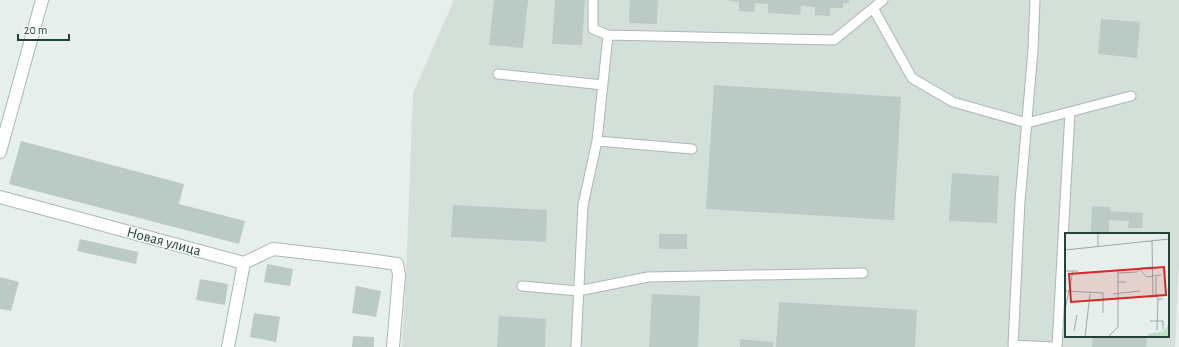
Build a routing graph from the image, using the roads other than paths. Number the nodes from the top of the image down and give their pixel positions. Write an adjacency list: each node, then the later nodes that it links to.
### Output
1 (42, 0): 14 (street)
2 (883, 0): 5 (lane)
3 (1035, 0): 11 (lane)
4 (593, 2): 6 (lane)
5 (873, 8): 6 (lane); 11 (lane)
6 (608, 35): 8 (lane)
7 (498, 74): 8 (lane)
8 (603, 85): 12 (lane)
9 (1131, 96): 10 (lane)
10 (1070, 112): 11 (lane); 24 (lane)
11 (1027, 123): 23 (lane)
12 (597, 141): 13 (lane); 19 (lane)
13 (692, 149)
14 (0, 152)
15 (0, 197): 16 (street, Новая улица)
16 (244, 263): 20 (street); 21 (street)
17 (863, 273): 19 (lane)
18 (522, 286): 19 (lane)
19 (578, 291): 22 (lane)
20 (228, 347)
21 (393, 347)
22 (576, 347)
23 (1054, 347)
24 (1057, 347)

